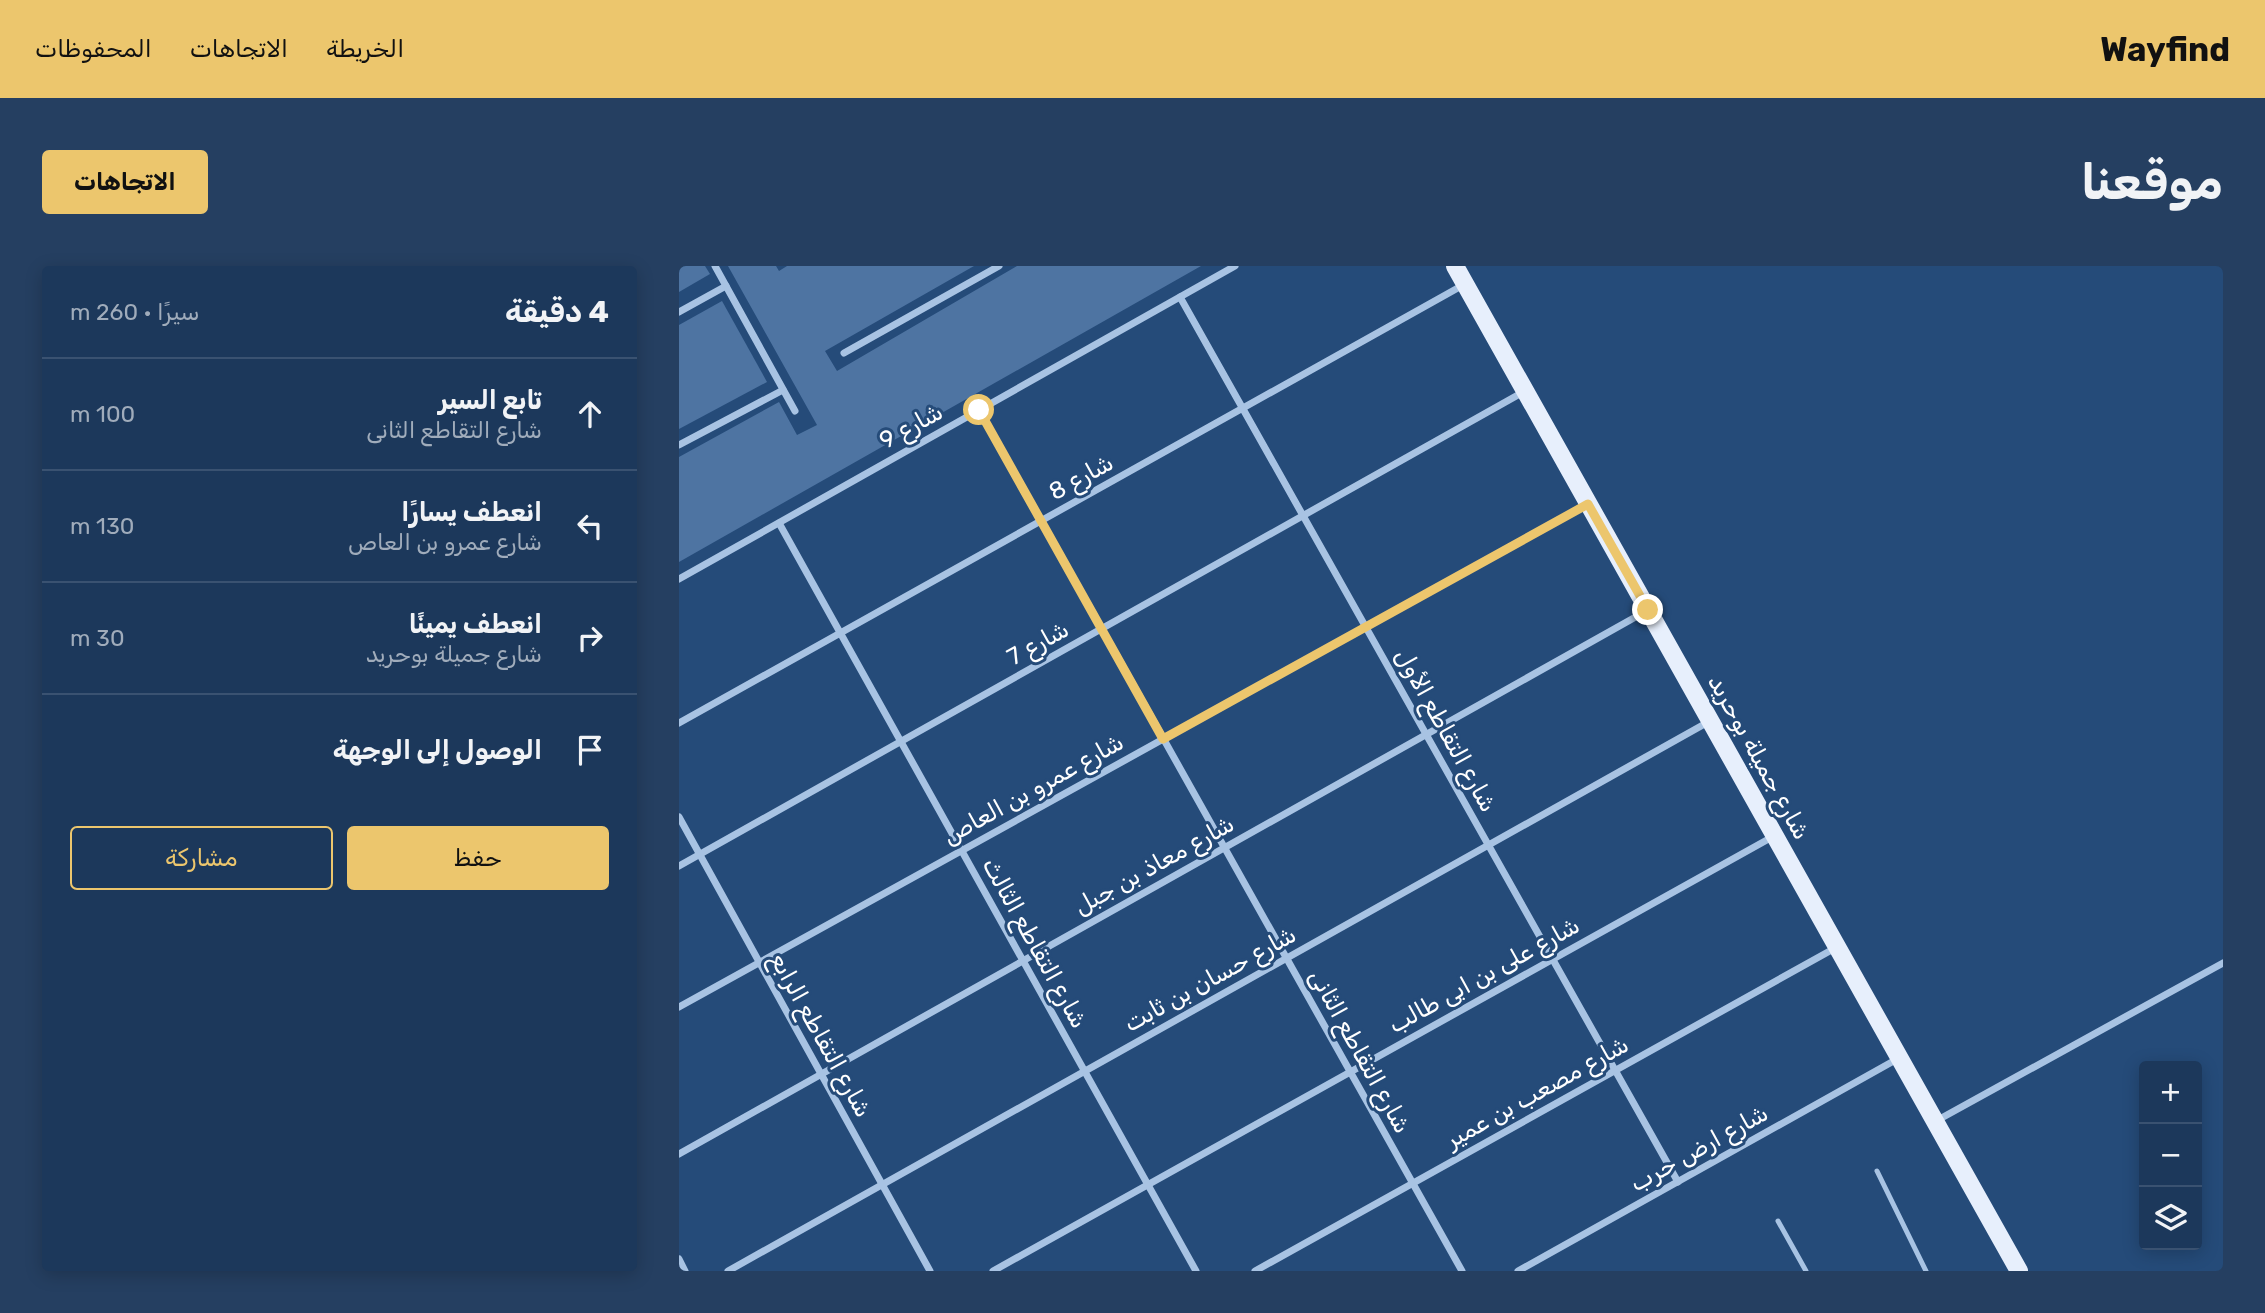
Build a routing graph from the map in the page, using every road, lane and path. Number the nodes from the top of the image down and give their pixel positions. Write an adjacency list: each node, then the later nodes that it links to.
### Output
1 (715, 266): 6 (street)
2 (999, 266): 9 (street)
3 (1235, 266): 7 (street, شارع 9)
4 (1455, 266): 5 (main road, شارع جميلة بوحريد)
5 (1465, 284): 11 (main road, شارع جميلة بوحريد); 12 (street, شارع 8)
6 (726, 286): 8 (street); 10 (street)
7 (1180, 297): 12 (street, شارع التقاطع الأول); 13 (street, شارع 9)
8 (679, 312)
9 (843, 353)
10 (783, 390): 14 (street); 15 (street)
11 (1526, 391): 16 (main road, شارع جميلة بوحريد); 17 (street, شارع 7)
12 (1243, 408): 17 (street, شارع التقاطع الأول); 18 (street, شارع 8)
13 (979, 410): 18 (street, شارع التقاطع الثانى); 19 (street, شارع 9)
14 (795, 411)
15 (679, 445)
16 (1588, 504): 21 (main road, شارع جميلة بوحريد); 22 (street, شارع عمرو بن العاص)
17 (1303, 516): 22 (street, شارع التقاطع الأول); 23 (street, شارع 7)
18 (1041, 521): 23 (street, شارع التقاطع الثانى); 24 (street, شارع 8)
19 (779, 523): 20 (street, شارع 9); 24 (street, شارع التقاطع الثالث)
20 (679, 579)
21 (1648, 610): 25 (main road, شارع جميلة بوحريد); 27 (street, شارع معاذ بن جبل)
22 (1366, 627): 27 (street, شارع التقاطع الأول); 28 (street, شارع عمرو بن العاص)
23 (1102, 629): 28 (street, شارع التقاطع الثانى); 29 (street, شارع 7)
24 (840, 633): 26 (street, شارع 8); 29 (street, شارع التقاطع الثالث)
25 (1710, 720): 31 (main road, شارع جميلة بوحريد); 32 (street, شارع حسان بن ثابت)
26 (679, 723)
27 (1426, 734): 32 (street, شارع التقاطع الأول); 33 (street, شارع معاذ بن جبل)
28 (1163, 739): 33 (street, شارع التقاطع الثانى); 34 (street, شارع عمرو بن العاص)
29 (900, 742): 34 (street, شارع التقاطع الثالث); 35 (street, شارع 7)
30 (679, 817): 35 (street, شارع التقاطع الرابع)
31 (1775, 835): 37 (main road, شارع جميلة بوحريد); 39 (street, شارع على بن ابى طالب)
32 (1488, 845): 38 (street, شارع حسان بن ثابت); 39 (street, شارع التقاطع الأول)
33 (1224, 848): 38 (street, شارع التقاطع الثانى); 40 (street, شارع معاذ بن جبل)
34 (961, 851): 40 (street, شارع التقاطع الثالث); 41 (street, شارع عمرو بن العاص)
35 (700, 855): 36 (street, شارع 7); 41 (street, شارع التقاطع الرابع)
36 (679, 866)
37 (1837, 947): 44 (main road, شارع جميلة بوحريد); 45 (street, شارع مصعب بن عمير)
38 (1286, 958): 46 (street, شارع حسان بن ثابت); 47 (street, شارع التقاطع الثانى)
39 (1553, 959): 45 (street, شارع التقاطع الأول); 47 (street, شارع على بن ابى طالب)
40 (1023, 961): 46 (street, شارع التقاطع الثالث); 48 (street, شارع معاذ بن جبل)
41 (759, 962): 43 (street, شارع عمرو بن العاص); 48 (street, شارع التقاطع الرابع)
42 (2223, 963): 49 (street)
43 (679, 1007)
44 (1899, 1058): 49 (main road, شارع جميلة بوحريد); 52 (street, شارع ارض حرب)
45 (1615, 1070): 52 (street, شارع التقاطع الأول); 53 (street, شارع مصعب بن عمير)
46 (1084, 1071): 54 (street, شارع حسان بن ثابت); 55 (street, شارع التقاطع الثالث)
47 (1350, 1072): 53 (street, شارع التقاطع الثانى); 55 (street, شارع على بن ابى طالب)
48 (821, 1074): 50 (street, شارع معاذ بن جبل); 54 (street, شارع التقاطع الرابع)
49 (1935, 1122): 68 (main road, شارع جميلة بوحريد)
50 (679, 1154)
51 (1877, 1171): 67 (lane)
52 (1678, 1182): 65 (street, شارع ارض حرب)
53 (1412, 1183): 63 (street, شارع مصعب بن عمير); 64 (street, شارع التقاطع الثانى)
54 (882, 1185): 59 (street, شارع حسان بن ثابت); 60 (street, شارع التقاطع الرابع)
55 (1148, 1185): 61 (street, شارع على بن ابى طالب); 62 (street, شارع التقاطع الثالث)
56 (1778, 1221): 66 (lane)
57 (679, 1259): 58 (street)
58 (685, 1271)
59 (728, 1271)
60 (930, 1271)
61 (993, 1271)
62 (1196, 1271)
63 (1255, 1271)
64 (1462, 1271)
65 (1518, 1271)
66 (1806, 1271)
67 (1926, 1271)
68 (2019, 1271)

